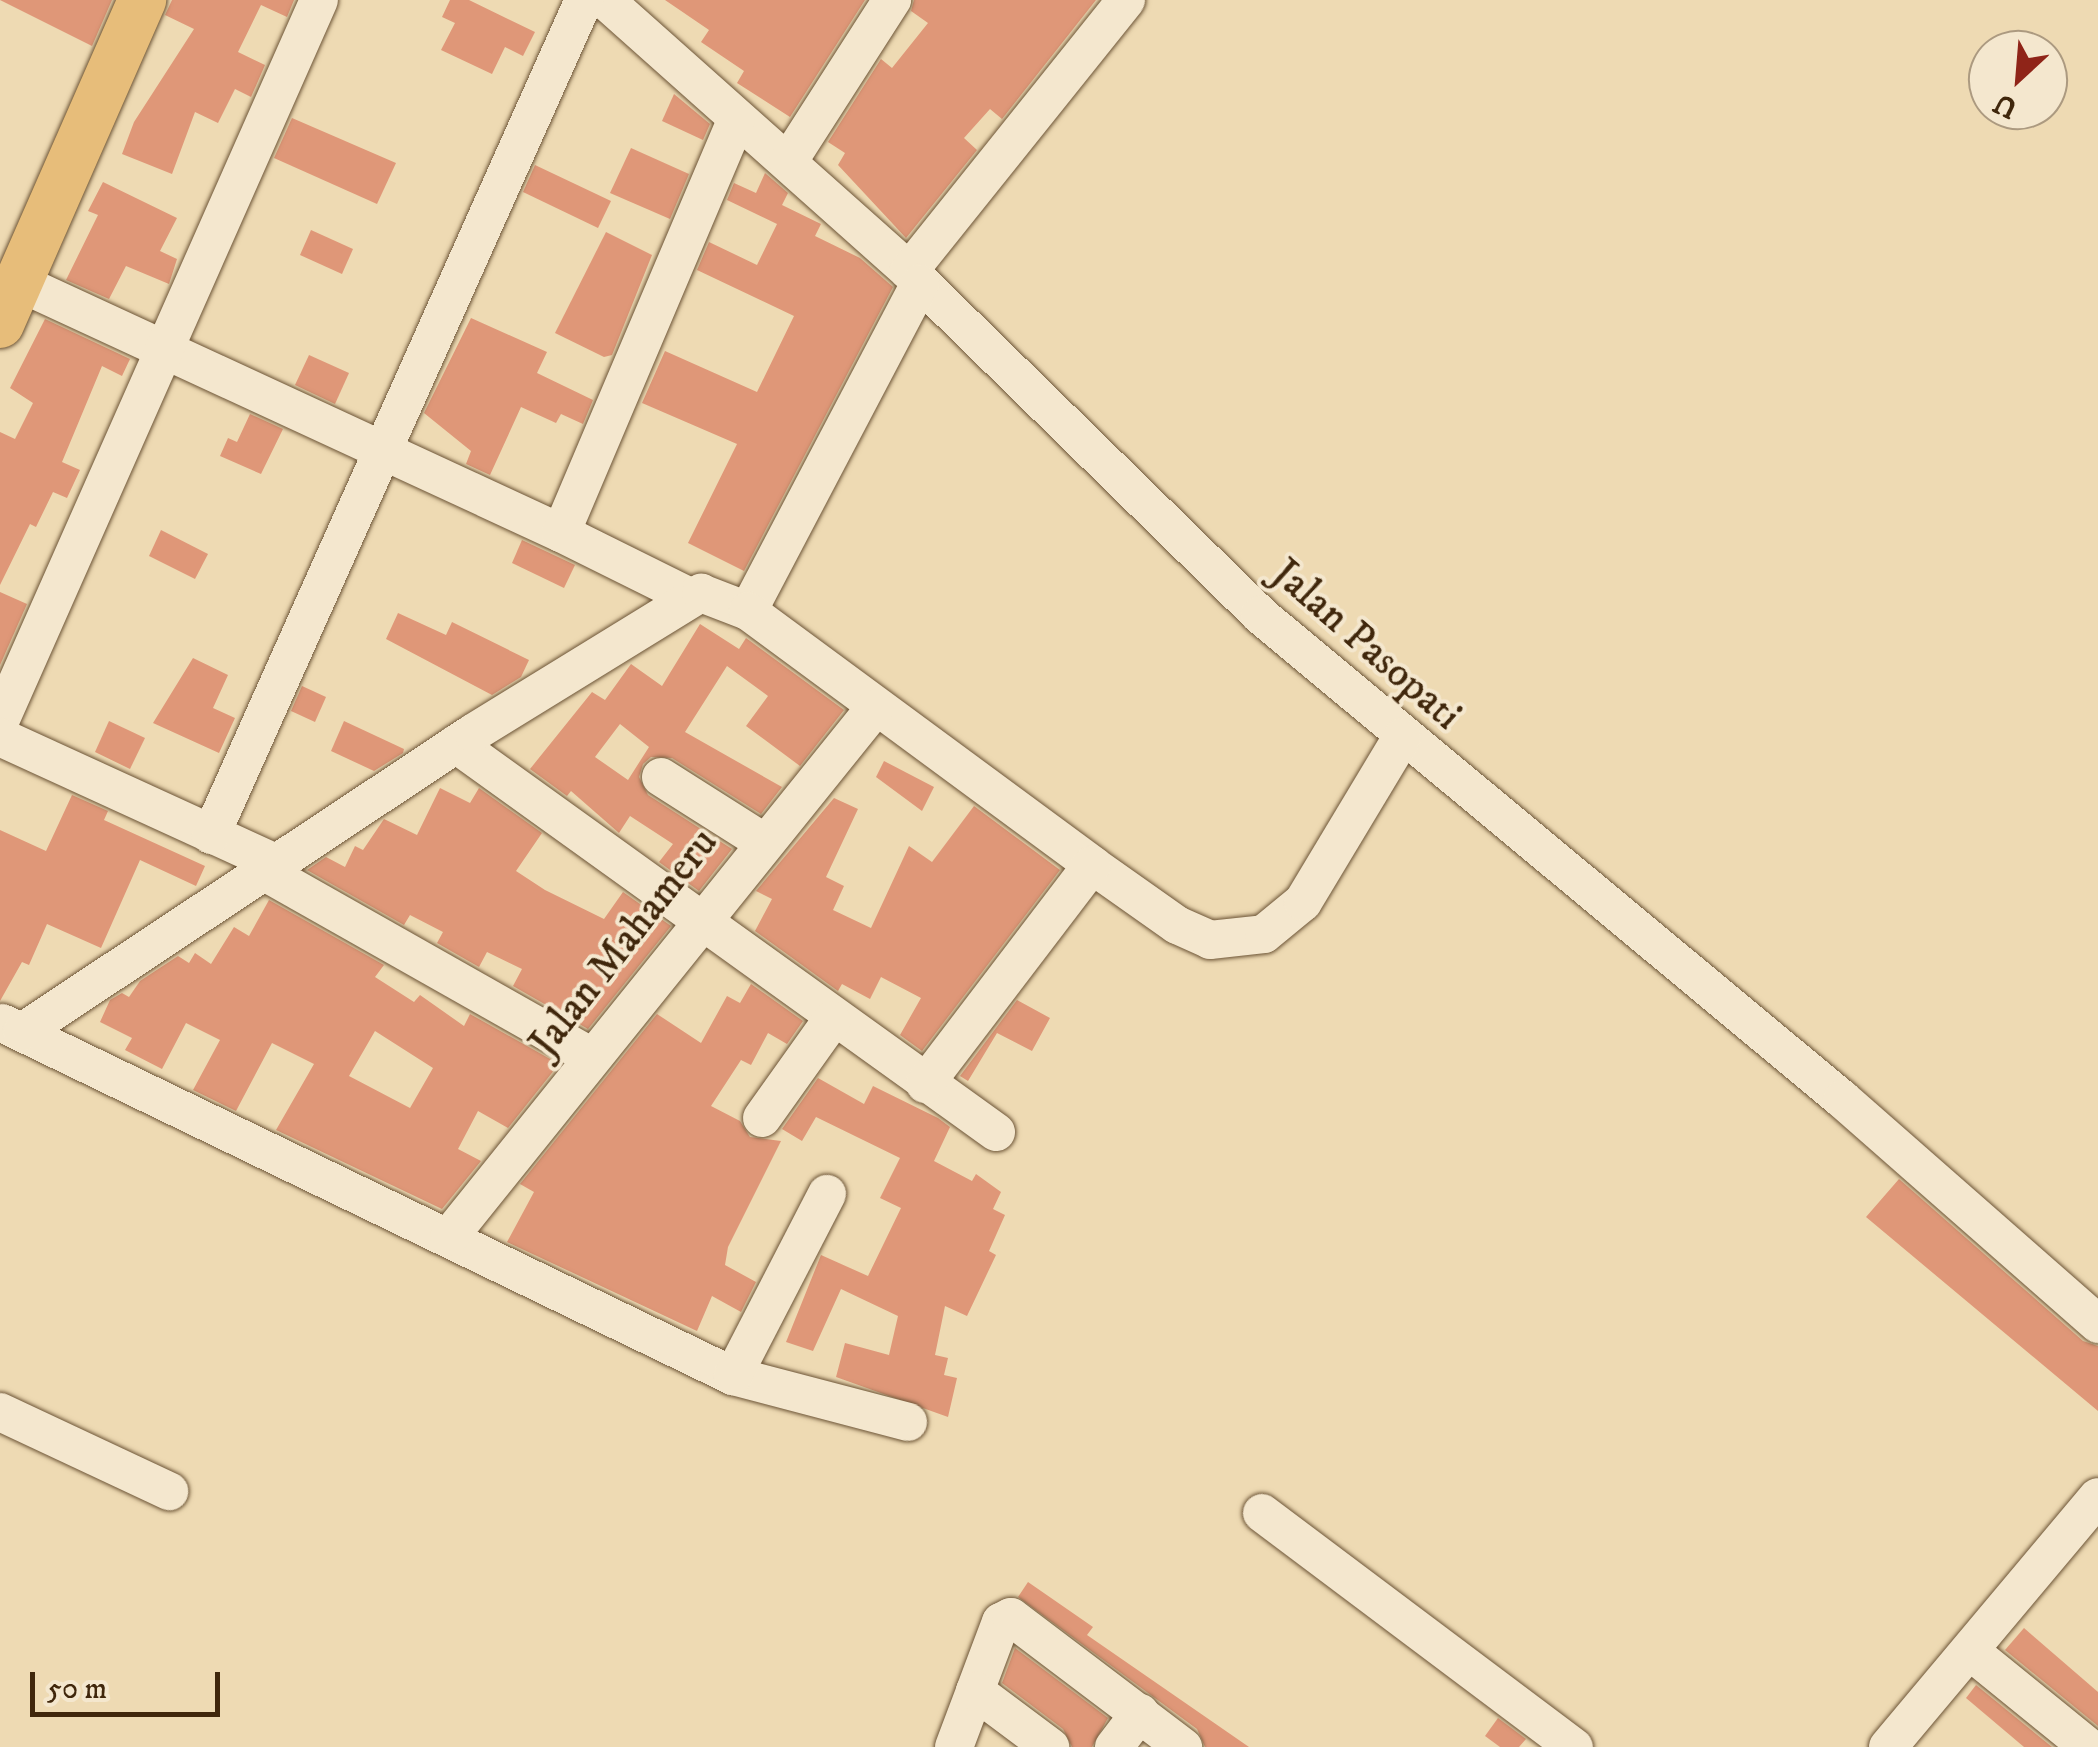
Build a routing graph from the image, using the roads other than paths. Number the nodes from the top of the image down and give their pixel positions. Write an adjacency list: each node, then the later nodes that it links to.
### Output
1 (142, 0): 10 (main road)
2 (319, 0): 11 (street)
3 (584, 0): 12 (street)
4 (605, 0): 7 (street, Jalan Pasopati)
5 (892, 0): 8 (street)
6 (1126, 0): 9 (street)
7 (736, 122): 8 (street, Jalan Pasopati); 13 (street)
8 (788, 162): 9 (street, Jalan Pasopati)
9 (914, 277): 15 (street); 19 (street, Jalan Pasopati)
10 (9, 303): 11 (street)
11 (166, 354): 12 (street); 17 (street)
12 (384, 447): 13 (street); 22 (street)
13 (562, 534): 14 (street)
14 (690, 598): 15 (street); 20 (street)
15 (748, 611): 16 (street)
16 (874, 709): 23 (street, Jalan Mahameru); 24 (street)
17 (0, 721)
18 (0, 738): 22 (street)
19 (1402, 738): 24 (street); 35 (street, Jalan Pasopati)
20 (456, 744): 25 (street); 26 (street)
21 (660, 777): 23 (street)
22 (211, 835): 25 (street)
23 (762, 841): 26 (street, Jalan Mahameru)
24 (1092, 865): 30 (street)
25 (271, 868): 28 (street); 29 (street)
26 (697, 922): 27 (street); 29 (street, Jalan Mahameru)
27 (832, 1020): 30 (street); 31 (street)
28 (11, 1027): 34 (street)
29 (592, 1057): 34 (street, Jalan Mahameru)
30 (925, 1084): 32 (street)
31 (762, 1118)
32 (996, 1132)
33 (828, 1194): 36 (street)
34 (449, 1236): 36 (street)
35 (2098, 1324)
36 (732, 1376): 38 (street)
37 (0, 1412): 39 (street)
38 (908, 1422)
39 (169, 1491)
40 (2096, 1505): 42 (street)
41 (1262, 1513): 49 (street)
42 (1970, 1651): 50 (street); 51 (street)
43 (975, 1691): 44 (street); 45 (street); 46 (street)
44 (1140, 1714): 47 (street); 48 (street)
45 (954, 1747)
46 (1050, 1747)
47 (1114, 1747)
48 (1183, 1747)
49 (1574, 1747)
50 (1888, 1747)
51 (2088, 1747)

